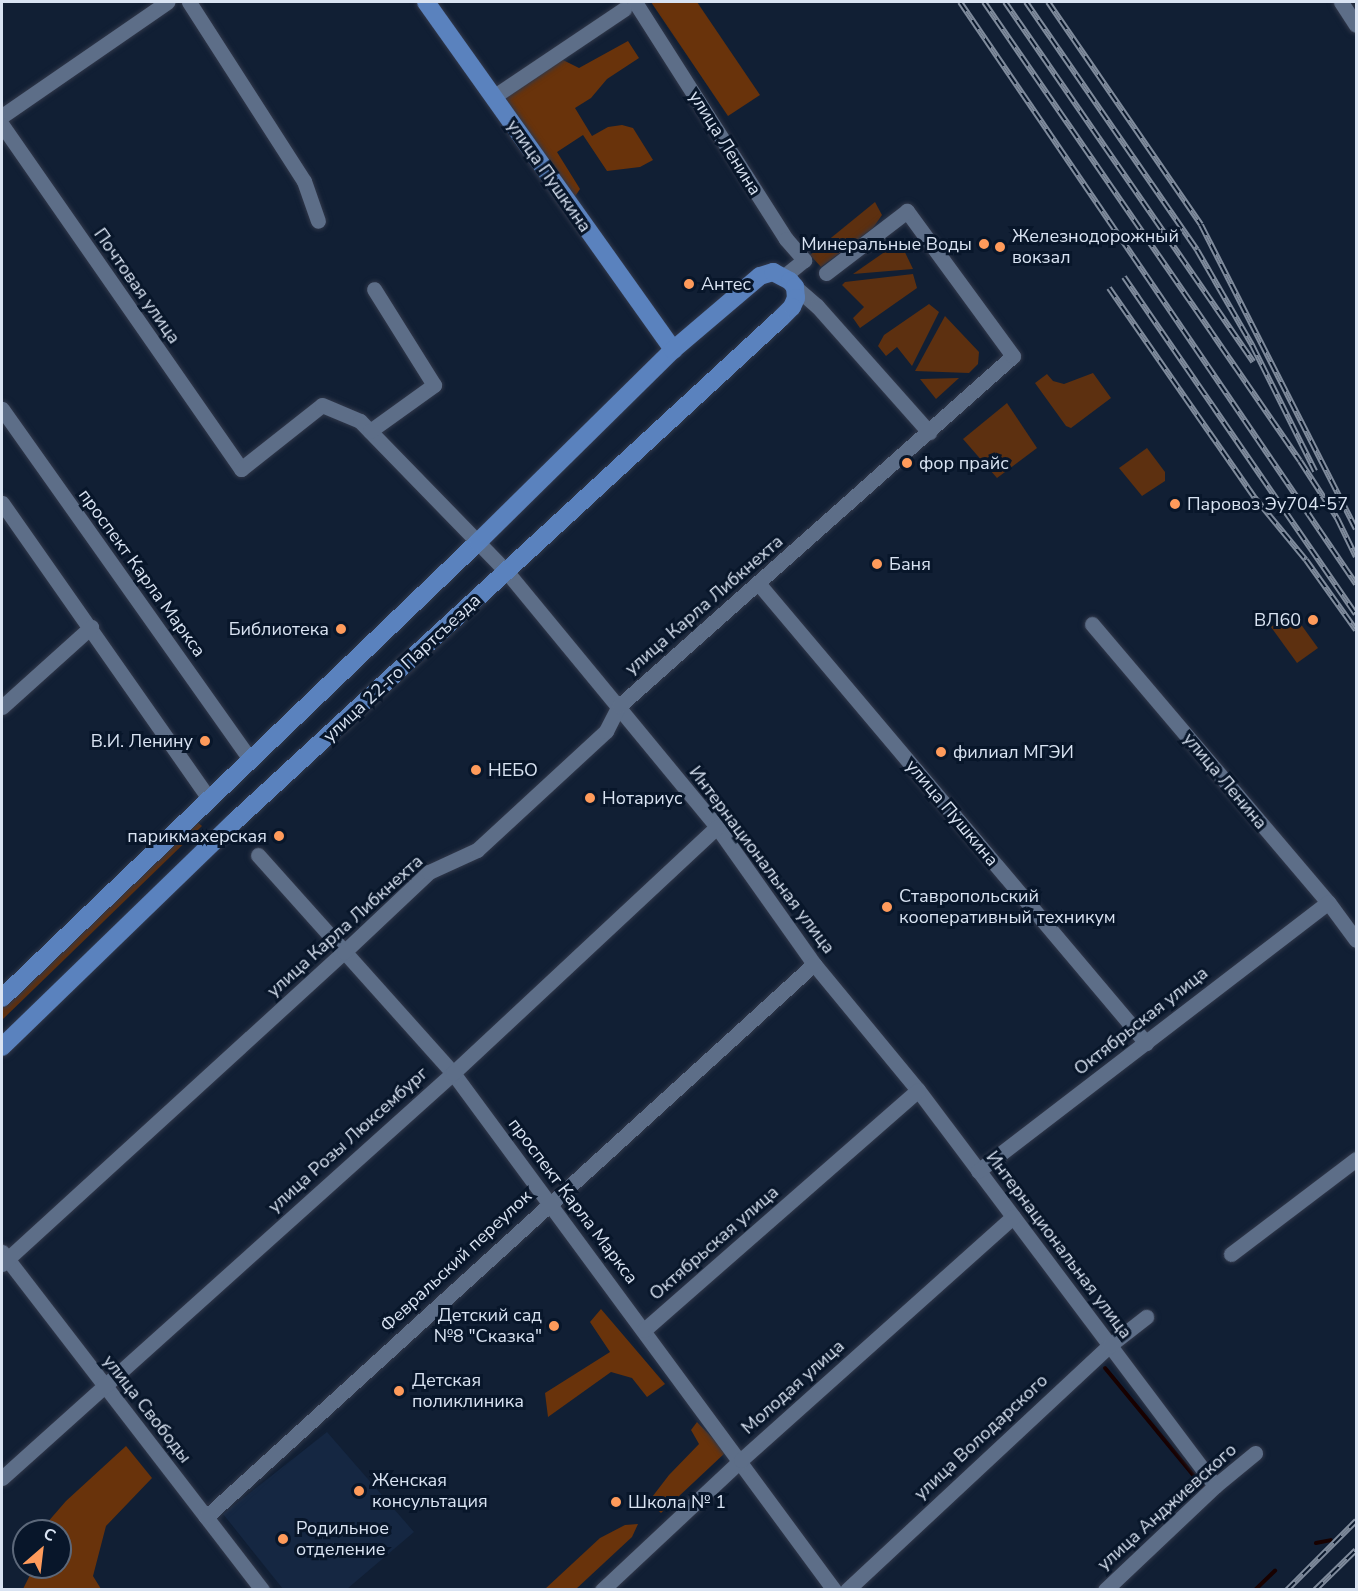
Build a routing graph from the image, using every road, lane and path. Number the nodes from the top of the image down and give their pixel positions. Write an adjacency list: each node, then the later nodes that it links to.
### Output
1 (167, 2): 8 (street)
2 (189, 2): 10 (street)
3 (426, 2): 7 (main road, улица Пушкина)
4 (1341, 2): 6 (street)
5 (629, 5): 7 (street); 12 (street, улица Ленина)
6 (1356, 25)
7 (493, 97): 14 (main road, улица Пушкина)
8 (2, 116)
9 (2, 125): 18 (street, Почтовая улица)
10 (318, 221)
11 (826, 273): 17 (street, улица Карла Либкнехта)
12 (789, 282): 14 (main road, улица 22-го Партсъезда); 17 (street); 21 (main road, улица 22-го Партсъезда)
13 (374, 289): 16 (street)
14 (673, 350): 20 (main road, улица 22-го Партсъезда)
15 (2, 409): 27 (street, проспект Карла Маркса)
16 (370, 431): 18 (street, Интернациональная улица); 20 (street, Интернациональная улица)
17 (928, 432): 22 (street, улица Карла Либкнехта)
18 (241, 469)
19 (2, 503): 24 (street)
20 (478, 542): 21 (street, Интернациональная улица); 27 (main road, улица 22-го Партсъезда)
21 (507, 572): 25 (street, Интернациональная улица); 37 (main road, улица 22-го Партсъезда)
22 (758, 583): 25 (street, улица Карла Либкнехта); 36 (street, улица Пушкина)
23 (1092, 624): 31 (street, улица Ленина)
24 (91, 627): 26 (street); 28 (street)
25 (619, 706): 29 (street, Интернациональная улица); 33 (street, улица Карла Либкнехта)
26 (2, 707)
27 (250, 759): 28 (main road, улица 22-го Партсъезда)
28 (209, 799): 35 (main road, улица 22-го Партсъезда)
29 (717, 827): 34 (street, Интернациональная улица); 38 (street, улица Розы Люксембург)
30 (258, 855): 33 (street, проспект Карла Маркса)
31 (1328, 902): 32 (street, улица Ленина); 36 (street, Октябрьская улица)
32 (1356, 940)
33 (344, 952): 38 (street, проспект Карла Маркса); 45 (street, улица Карла Либкнехта)
34 (814, 963): 39 (street, Интернациональная улица); 42 (street, Февральский переулок)
35 (2, 998)
36 (1146, 1043): 41 (street, Октябрьская улица)
37 (2, 1047)
38 (453, 1073): 42 (street, проспект Карла Маркса); 49 (street, улица Розы Люксембург)
39 (918, 1090): 41 (street, Интернациональная улица); 47 (street, Октябрьская улица)
40 (1356, 1159): 44 (street)
41 (978, 1171): 43 (street, Интернациональная улица)
42 (549, 1202): 47 (street, проспект Карла Маркса); 54 (street, Февральский переулок)
43 (1013, 1217): 48 (street, Интернациональная улица); 51 (street, Молодая улица)
44 (1231, 1254)
45 (3, 1258): 49 (street, улица Свободы)
46 (1146, 1317): 48 (street, улица Володарского)
47 (644, 1330): 51 (street, проспект Карла Маркса)
48 (1110, 1345): 53 (street, Интернациональная улица); 58 (street, улица Володарского)
49 (103, 1384): 52 (street, улица Розы Люксембург); 54 (street, улица Свободы)
50 (1255, 1453): 53 (street, улица Анджиевского)
51 (741, 1460): 56 (street, Молодая улица); 57 (street, проспект Карла Маркса)
52 (2, 1478)
53 (1215, 1486): 59 (street, улица Анджиевского)
54 (206, 1517): 55 (street, улица Свободы)
55 (262, 1590)
56 (602, 1590)
57 (834, 1590)
58 (847, 1590)
59 (1105, 1590)

